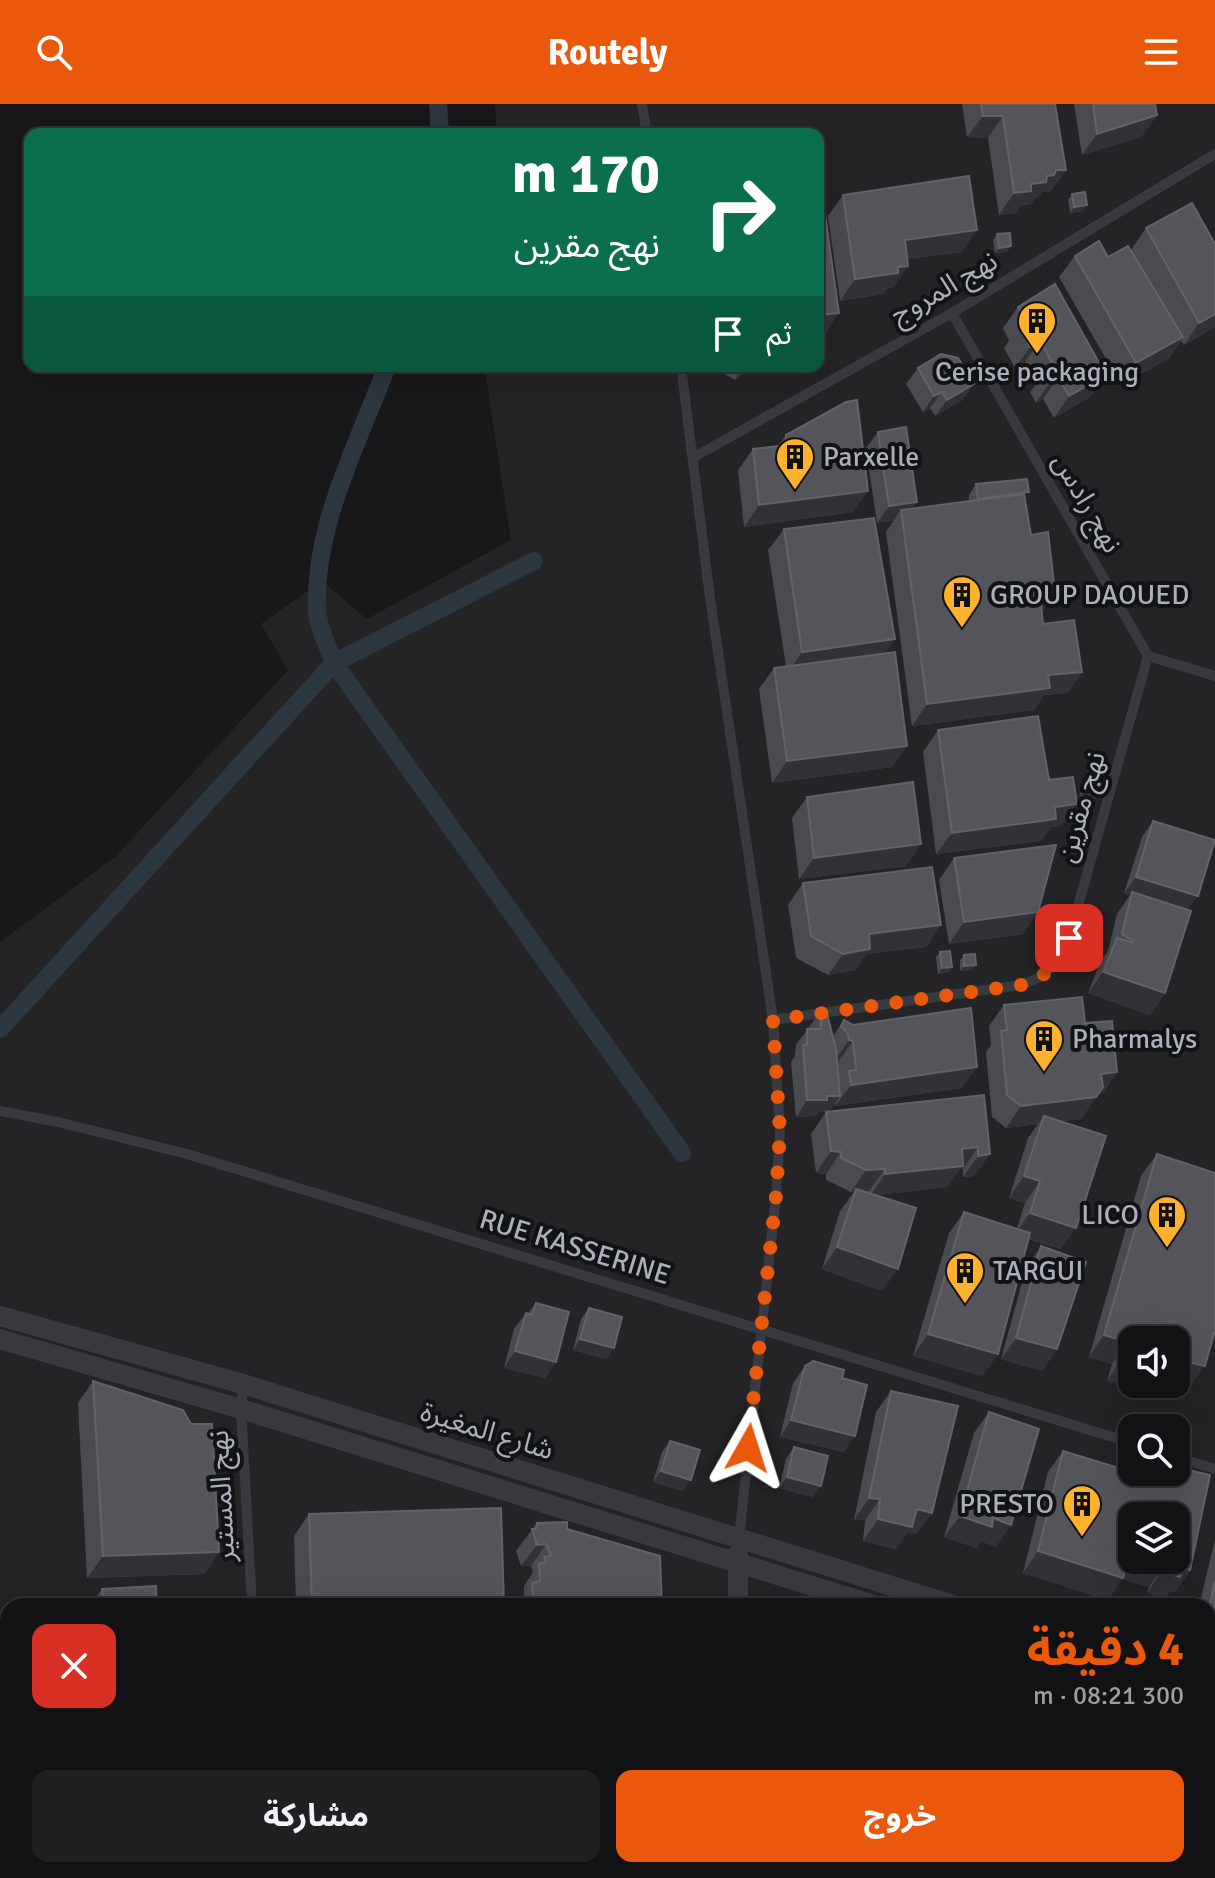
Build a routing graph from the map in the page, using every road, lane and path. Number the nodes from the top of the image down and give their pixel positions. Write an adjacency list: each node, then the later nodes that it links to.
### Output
1 (642, 104): 2 (lane)
2 (646, 128)
3 (1215, 154): 4 (lane, نهج المروج)
4 (952, 313): 6 (lane, نهج المروج); 7 (lane, نهج رادس)
5 (682, 372): 6 (lane)
6 (694, 457): 9 (lane)
7 (1148, 656): 8 (lane); 9 (lane, نهج مقرين)
8 (1215, 676)
9 (773, 1020): 12 (lane)
10 (0, 1111): 12 (lane, RUE KASSERINE)
11 (0, 1316): 14 (street, شارع المغيرة)
12 (760, 1328): 16 (lane, RUE KASSERINE); 19 (lane)
13 (0, 1339): 15 (street, شارع المغيرة)
14 (243, 1384): 15 (lane, نهج المستير); 19 (street, شارع المغيرة)
15 (241, 1409): 20 (street, شارع المغيرة); 21 (lane, نهج المستير)
16 (1118, 1439)
17 (1190, 1461): 18 (lane)
18 (1215, 1469)
19 (739, 1538): 20 (street); 24 (street, شارع المغيرة)
20 (737, 1564): 22 (street); 23 (street, شارع المغيرة)
21 (252, 1598)
22 (738, 1598)
23 (850, 1598)
24 (930, 1598)

